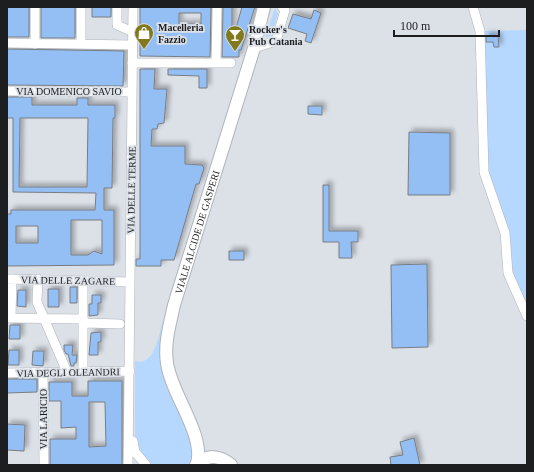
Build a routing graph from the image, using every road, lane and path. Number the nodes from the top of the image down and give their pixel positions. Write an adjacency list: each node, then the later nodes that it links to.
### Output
1 (35, 7): 13 (street)
2 (81, 7): 14 (street)
3 (117, 7): 10 (street)
4 (133, 7): 10 (street, VIA DELLE TERME)
5 (217, 7): 17 (street)
6 (264, 7): 11 (main road, VIALE ALCIDE DE GASPERI)
7 (268, 7): 11 (main road, VIALE ALCIDE DE GASPERI)
8 (282, 7): 16 (street)
9 (473, 7): 26 (street)
10 (133, 32): 15 (street, VIA DELLE TERME)
11 (258, 35): 16 (main road, VIALE ALCIDE DE GASPERI)
12 (7, 43): 13 (street)
13 (35, 44): 14 (street)
14 (81, 44): 15 (street)
15 (132, 45): 18 (street, VIA DELLE TERME)
16 (254, 48): 36 (main road, VIALE ALCIDE DE GASPERI)
17 (216, 63): 18 (street); 19 (street)
18 (132, 64): 21 (street, VIA DELLE TERME)
19 (231, 64)
20 (7, 91): 21 (street, VIA DOMENICO SAVIO)
21 (132, 92): 25 (street, VIA DELLE TERME)
22 (10, 279): 23 (street, VIA DELLE ZAGARE); 27 (street)
23 (38, 280): 24 (street, VIA DELLE ZAGARE); 28 (street)
24 (83, 281): 25 (street, VIA DELLE ZAGARE); 29 (street)
25 (130, 282): 34 (street, VIA DELLE TERME)
26 (527, 316)
27 (9, 318): 28 (street)
28 (44, 318): 29 (street); 33 (street)
29 (83, 319): 30 (street); 31 (street)
30 (120, 324)
31 (83, 371): 33 (street, VIA DEGLI OLEANDRI); 34 (street, VIA DEGLI OLEANDRI)
32 (43, 372): 33 (street, VIA DEGLI OLEANDRI); 35 (street, VIA DEGLI OLEANDRI); 39 (street, VIA LARICIO)
33 (67, 372)
34 (130, 372): 40 (street); 41 (street)
35 (7, 373)
36 (192, 429): 37 (main road); 38 (main road)
37 (215, 457): 38 (main road); 42 (main road)
38 (196, 464)
39 (44, 465)
40 (128, 465)
41 (146, 465)
42 (231, 465)

